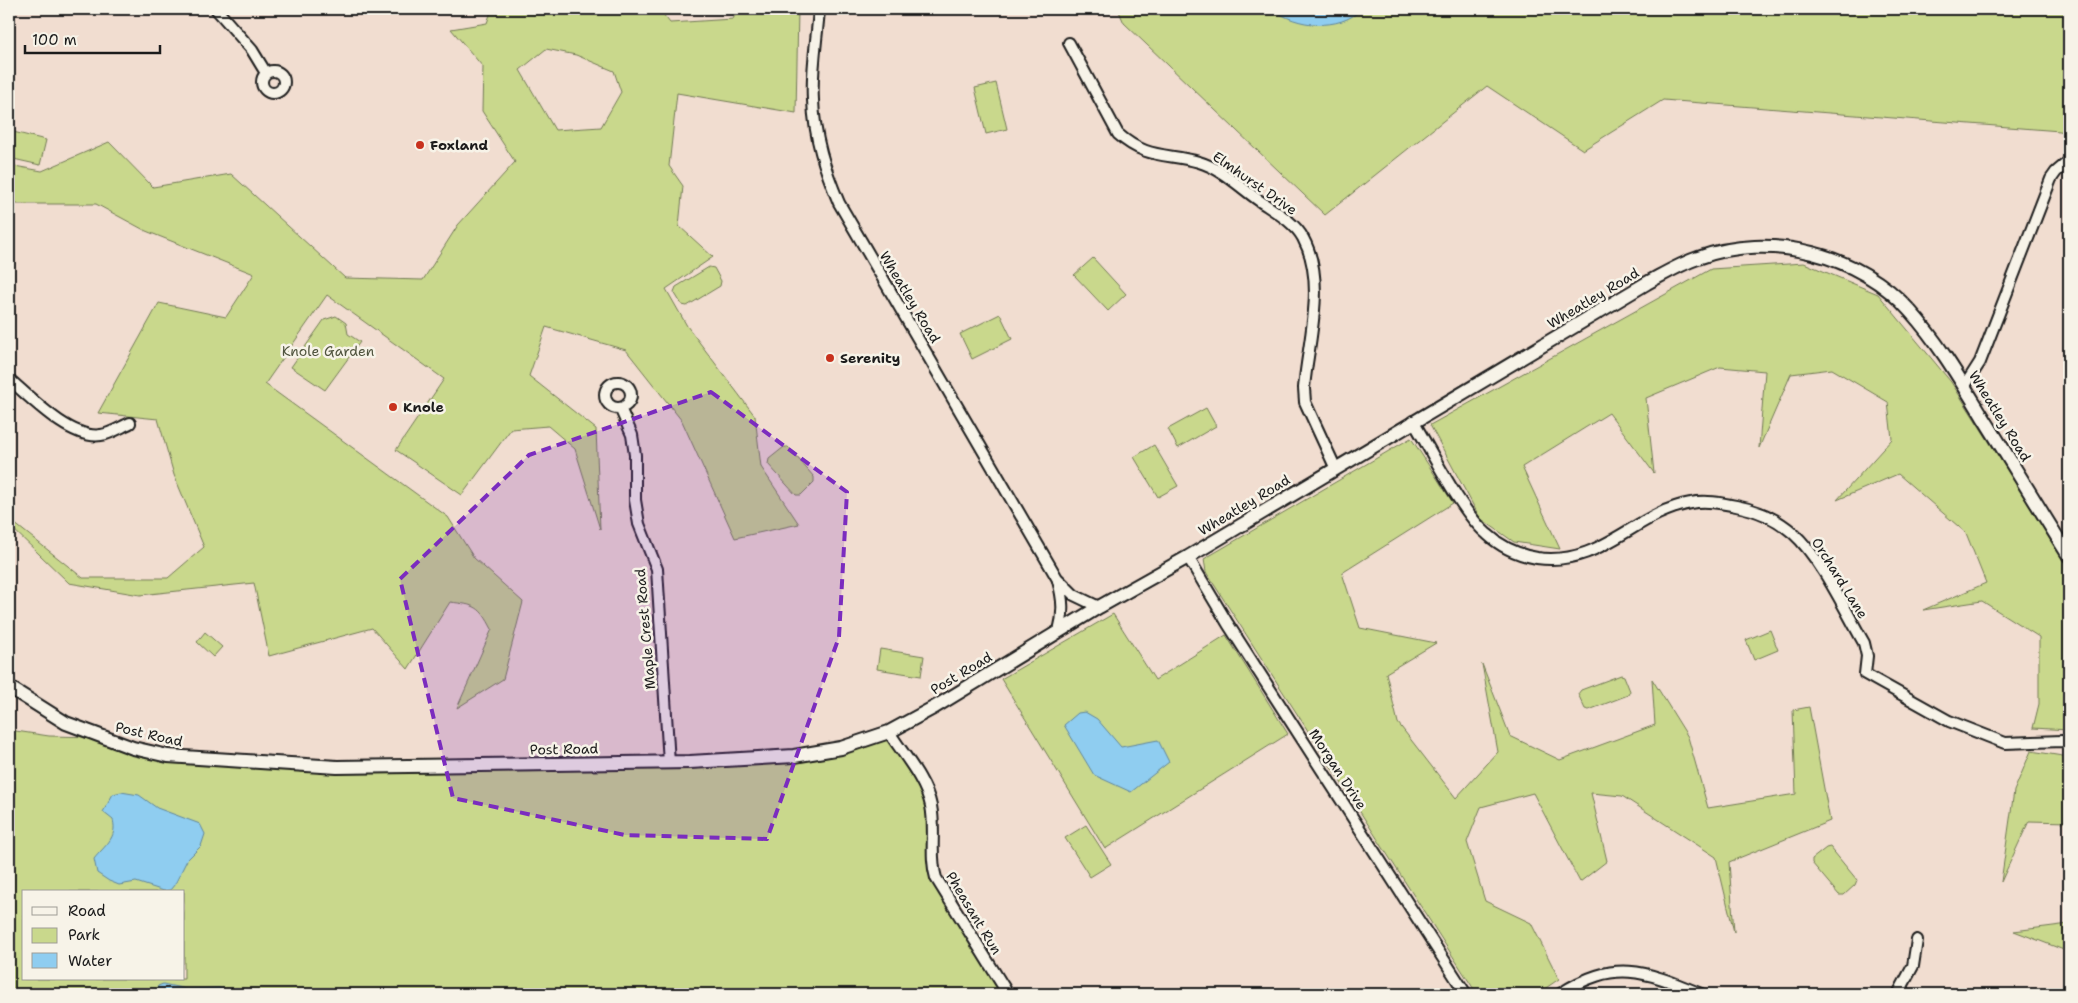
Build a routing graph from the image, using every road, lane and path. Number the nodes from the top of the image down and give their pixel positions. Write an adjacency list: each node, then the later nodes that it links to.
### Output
1 (216, 9): 4 (street)
2 (819, 9): 14 (street, Wheatley Road)
3 (1068, 43): 11 (street, Elmhurst Drive)
4 (266, 73)
5 (2069, 161): 7 (street)
6 (9, 379): 10 (street)
7 (1964, 387): 9 (main road, Wheatley Road); 12 (main road, Wheatley Road)
8 (620, 408): 20 (street, Maple Crest Road)
9 (1413, 421): 11 (main road, Wheatley Road); 19 (street, Orchard Lane)
10 (130, 423)
11 (1336, 467): 13 (main road, Wheatley Road)
12 (2069, 556)
13 (1188, 557): 15 (main road, Wheatley Road); 23 (street, Morgan Drive)
14 (1057, 578): 15 (street, Wheatley Road); 16 (street, Wheatley Road)
15 (1099, 607): 16 (main road, Post Road)
16 (1059, 631): 18 (main road, Post Road)
17 (9, 687): 20 (main road, Post Road)
18 (889, 732): 20 (main road, Post Road); 22 (street, Pheasant Run)
19 (2069, 743)
20 (668, 762)
21 (1917, 940): 26 (street)
22 (1008, 994)
23 (1466, 994)
24 (1560, 994): 25 (street)
25 (1701, 994)
26 (1898, 994)

